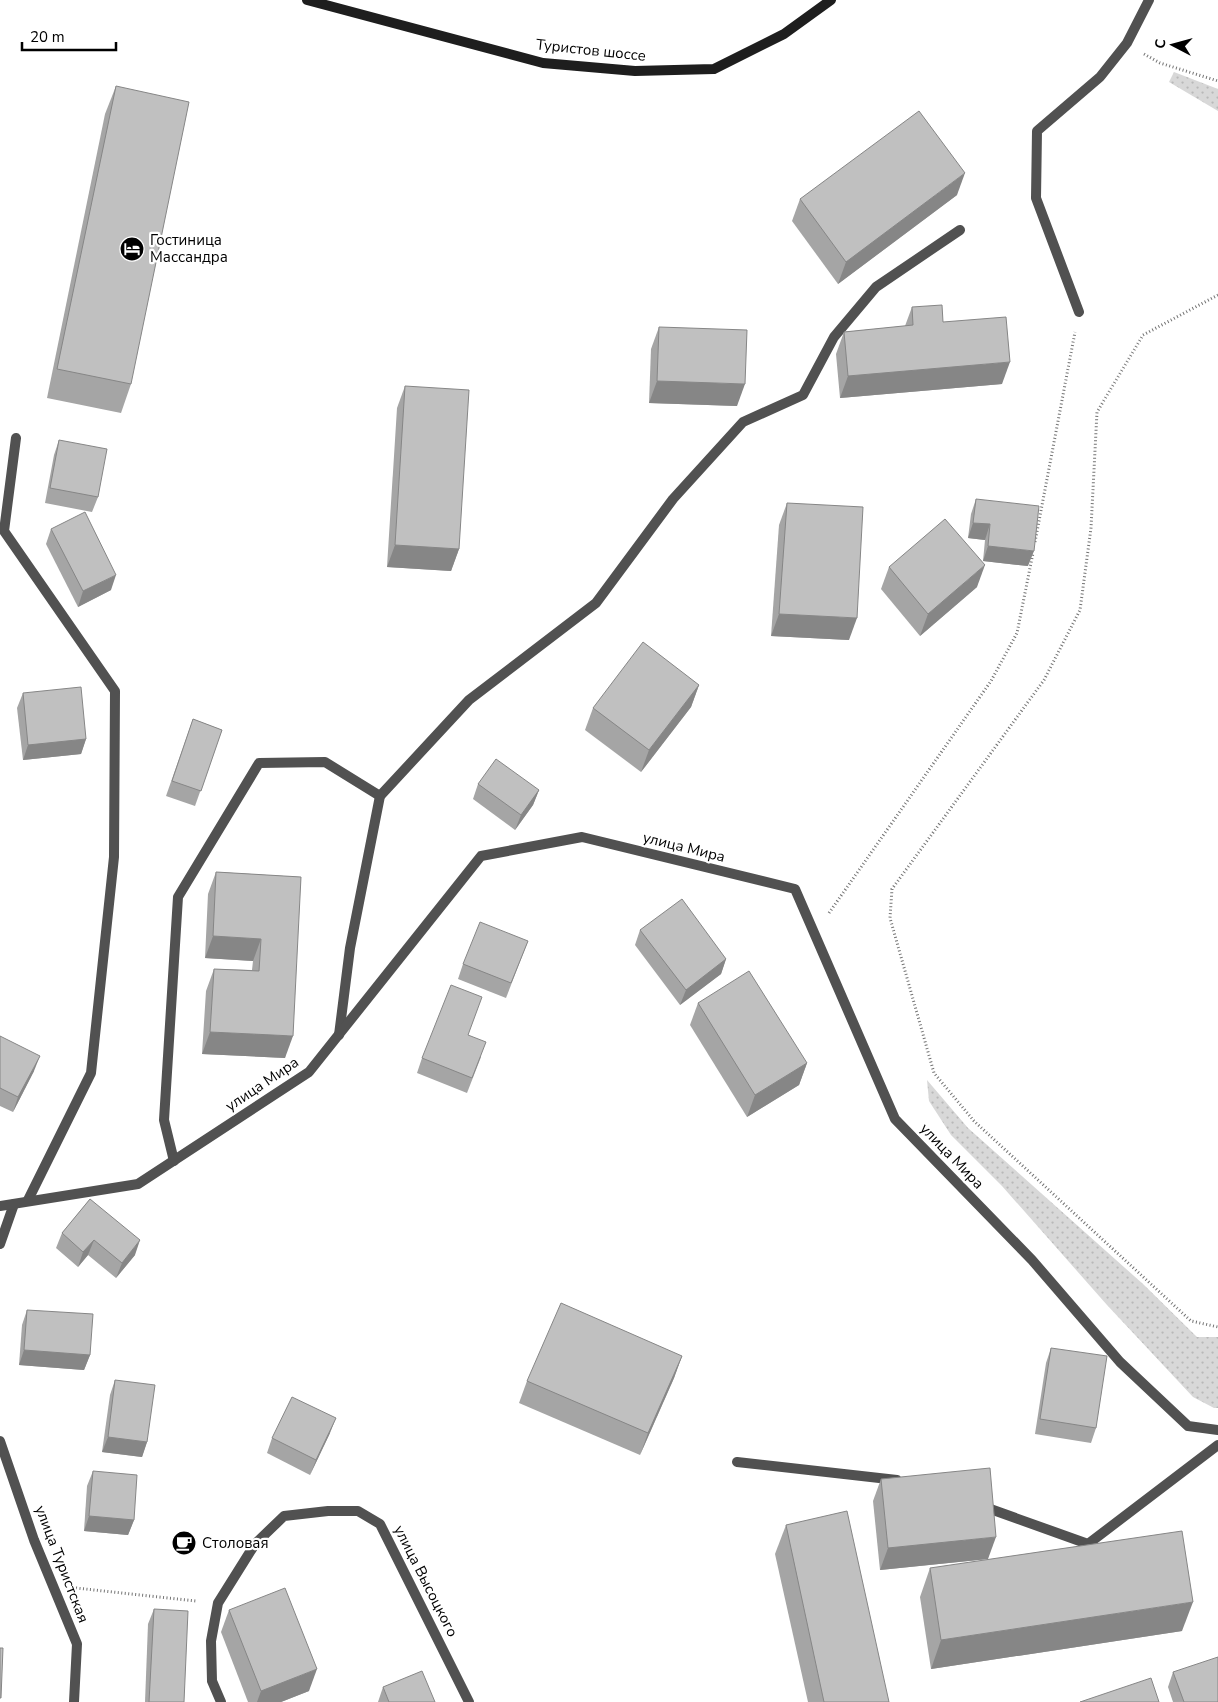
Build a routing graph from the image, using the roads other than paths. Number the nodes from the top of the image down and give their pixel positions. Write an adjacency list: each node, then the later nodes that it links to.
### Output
1 (307, 0): 2 (main road, Туристов шоссе)
2 (831, 0)
3 (1149, 0): 5 (street)
4 (960, 230): 7 (street)
5 (1079, 312)
6 (16, 438): 10 (street)
7 (380, 796): 8 (street); 9 (street)
8 (339, 1035): 9 (street, улица Мира); 14 (street, улица Мира)
9 (174, 1160): 10 (street, улица Мира)
10 (28, 1200): 11 (street, улица Мира)
11 (14, 1204): 12 (street, улица Мира); 13 (street)
12 (0, 1206)
13 (0, 1244)
14 (1218, 1430)
15 (0, 1441): 20 (street, улица Туристская)
16 (1218, 1445): 19 (street)
17 (737, 1462): 18 (street)
18 (909, 1482)
19 (975, 1503)
20 (74, 1702)
21 (221, 1702): 22 (street, улица Высоцкого)
22 (469, 1702)

